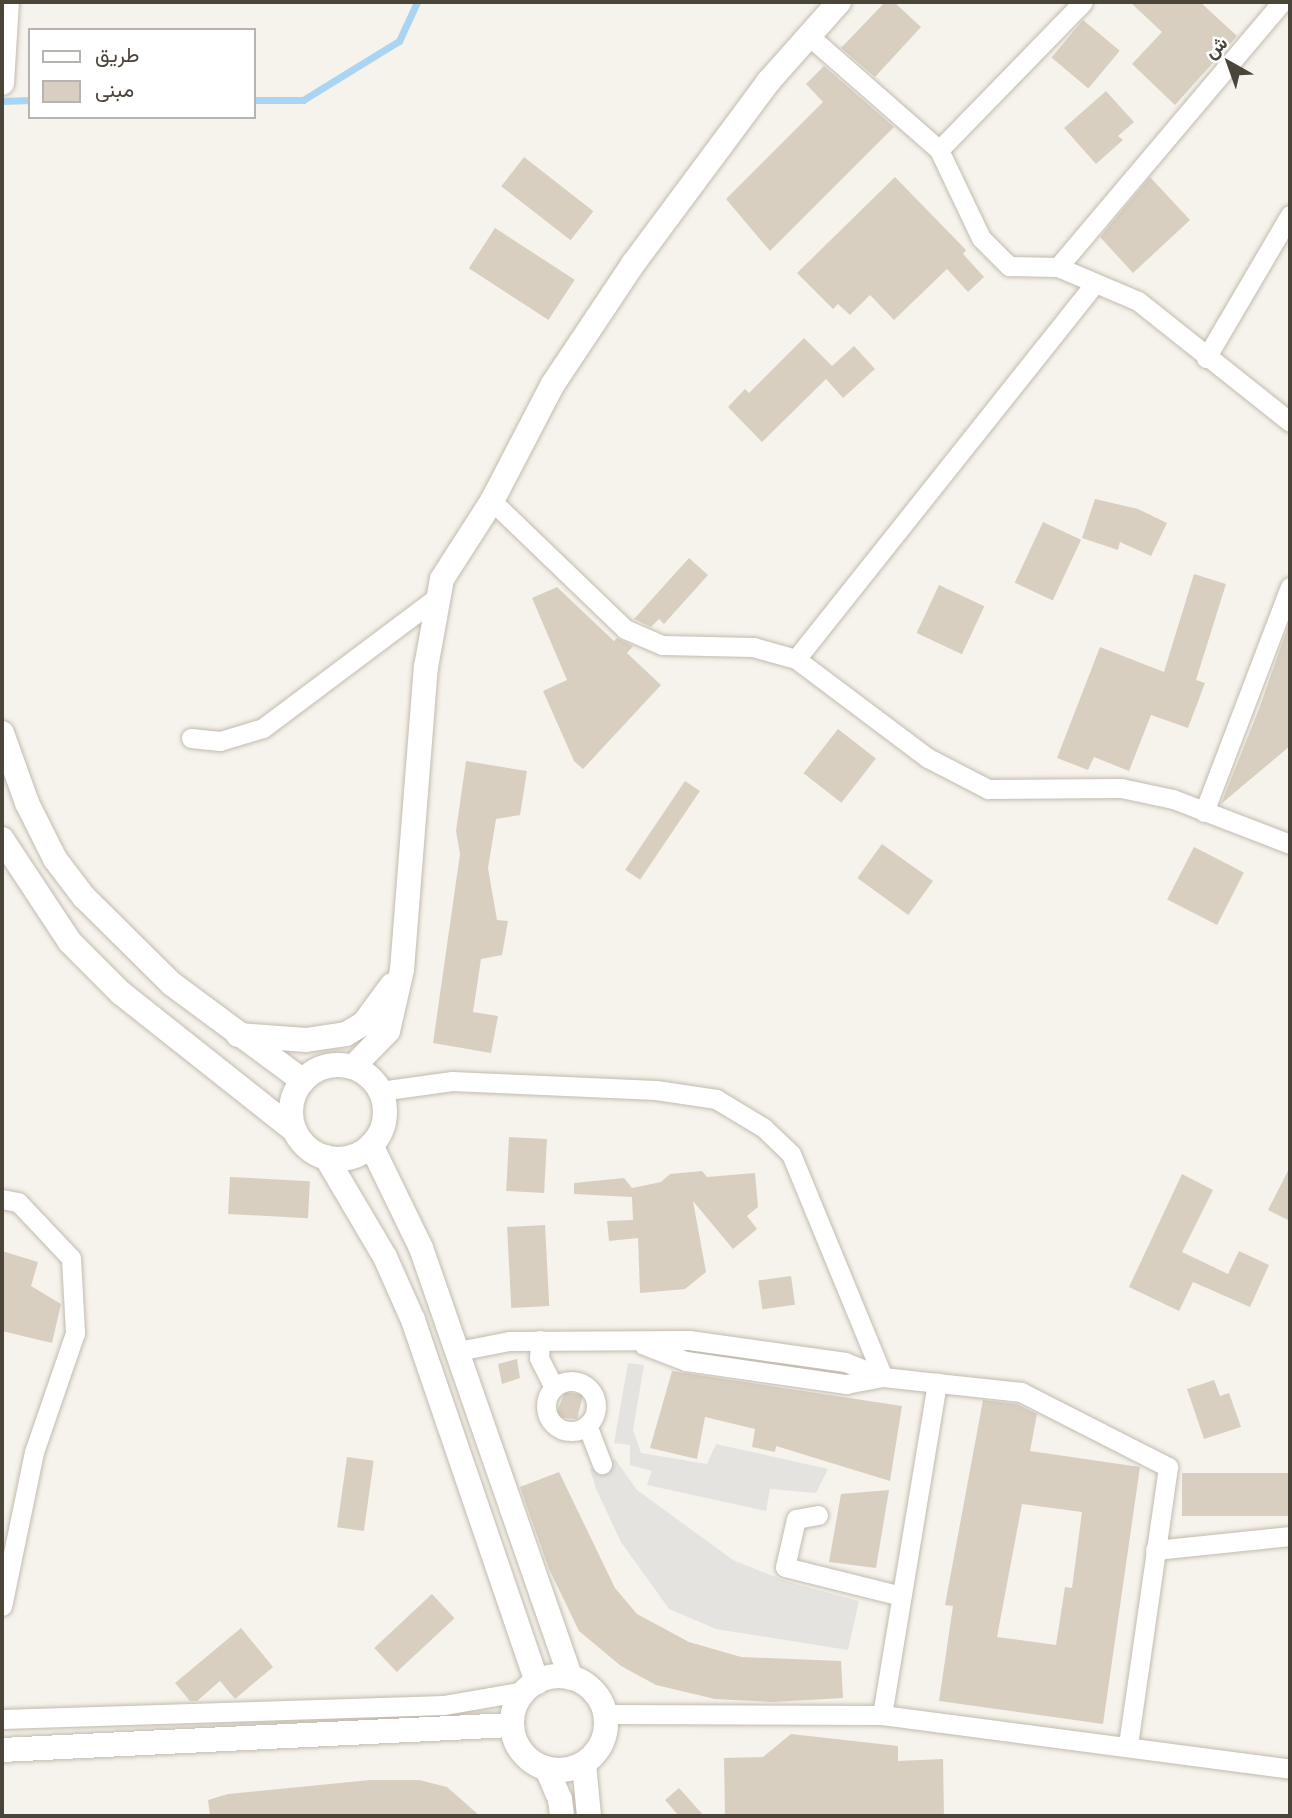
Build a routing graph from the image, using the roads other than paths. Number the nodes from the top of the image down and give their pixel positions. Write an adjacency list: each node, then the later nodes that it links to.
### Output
1 (7, 2): 6 (street)
2 (839, 2): 5 (street)
3 (1083, 2): 7 (street)
4 (1282, 2): 9 (street)
5 (809, 36): 7 (street); 13 (street)
6 (2, 83)
7 (939, 150): 9 (street)
8 (1290, 215): 11 (street)
9 (1058, 267): 10 (street)
10 (1094, 285): 11 (street); 16 (street)
11 (1206, 358): 12 (street)
12 (1290, 422)
13 (486, 512): 15 (street); 16 (street)
14 (1290, 587): 19 (street)
15 (436, 598): 18 (street); 22 (street)
16 (796, 659): 19 (street)
17 (2, 733): 23 (street)
18 (191, 738)
19 (1205, 812): 21 (street)
20 (2, 839): 27 (street)
21 (1290, 844)
22 (402, 970): 23 (street); 24 (street)
23 (236, 1035): 25 (street)
24 (353, 1067): 25 (street); 26 (street)
25 (303, 1081): 27 (street)
26 (380, 1091): 28 (street); 33 (street)
27 (295, 1132): 29 (street)
28 (371, 1145): 29 (street); 32 (street)
29 (326, 1157): 44 (street)
30 (2, 1199): 42 (street)
31 (540, 1340): 32 (street); 33 (street); 35 (street)
32 (458, 1351): 43 (street)
33 (883, 1377): 34 (street)
34 (937, 1383): 40 (street); 41 (street)
35 (554, 1387): 36 (street); 36 (street)
36 (587, 1425): 37 (street)
37 (602, 1464)
38 (818, 1515): 41 (street)
39 (1290, 1536): 40 (street)
40 (1155, 1549): 49 (street)
41 (901, 1596): 46 (street)
42 (2, 1606)
43 (571, 1678): 44 (street); 45 (street)
44 (531, 1687): 47 (street); 48 (street)
45 (605, 1714): 46 (street); 51 (street)
46 (882, 1714): 49 (street)
47 (2, 1719)
48 (512, 1725): 50 (street); 52 (street)
49 (1128, 1745): 53 (street)
50 (2, 1750)
51 (584, 1764): 52 (street); 55 (street)
52 (547, 1769): 54 (street)
53 (1290, 1769)
54 (562, 1816)
55 (589, 1816)

